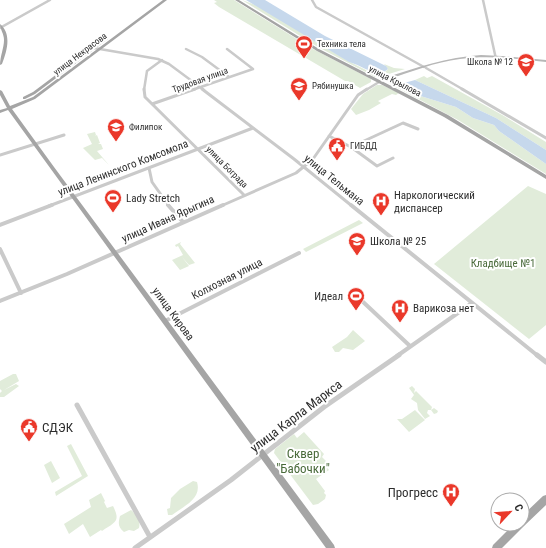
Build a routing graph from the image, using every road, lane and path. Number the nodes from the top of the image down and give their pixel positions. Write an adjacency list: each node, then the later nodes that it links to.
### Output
1 (50, 0): 7 (street)
2 (158, 0): 8 (main road, улица Некрасова)
3 (164, 0): 9 (main road, улица Некрасова)
4 (237, 0): 18 (main road, улица Крылова)
5 (312, 0): 16 (street)
6 (483, 0): 12 (street)
7 (1, 27): 15 (main road)
8 (94, 48): 9 (street, улица Тельмана); 22 (main road, улица Некрасова)
9 (100, 49): 13 (street, улица Тельмана); 22 (main road, улица Некрасова)
10 (186, 49): 17 (street)
11 (227, 49): 17 (street, Трудовая улица)
12 (496, 58): 14 (street); 16 (street)
13 (162, 60): 19 (street, улица Тельмана); 21 (street, улица Бограда)
14 (546, 62)
15 (0, 64)
16 (425, 68): 18 (street); 29 (street)
17 (229, 77): 19 (street, Трудовая улица)
18 (379, 82): 28 (street, улица Ивана Ярыгина); 37 (main road, улица Крылова)
19 (199, 88): 21 (street, Трудовая улица); 25 (street, улица Тельмана)
20 (0, 91): 22 (main road, улица Кирова)
21 (152, 104): 32 (street, улица Бограда)
22 (9, 107): 23 (main road, улица Некрасова); 24 (main road, улица Некрасова); 30 (main road, улица Кирова)
23 (0, 108)
24 (0, 112)
25 (253, 128): 32 (street, улица Ленинского Комсомола); 36 (street, улица Тельмана)
26 (418, 129): 31 (street)
27 (64, 135): 30 (street)
28 (329, 136): 31 (street); 36 (street, улица Ивана Ярыгина)
29 (546, 138)
30 (35, 144): 33 (street); 39 (main road, улица Кирова)
31 (351, 148): 34 (street)
32 (198, 150): 35 (street, улица Ленинского Комсомола); 38 (street, улица Бограда)
33 (0, 155)
34 (393, 158)
35 (149, 168): 39 (street, улица Ленинского Комсомола); 40 (street)
36 (304, 168): 38 (street, улица Ивана Ярыгина); 48 (street, улица Тельмана)
37 (546, 177)
38 (244, 196): 40 (street, улица Ивана Ярыгина)
39 (74, 197): 41 (street, улица Ленинского Комсомола); 43 (main road, улица Кирова)
40 (183, 222): 43 (street, улица Ивана Ярыгина)
41 (0, 225)
42 (0, 248): 45 (street)
43 (114, 252): 45 (street, улица Ивана Ярыгина); 49 (main road, улица Кирова)
44 (298, 253): 49 (street, Колхозная улица)
45 (21, 293): 47 (street, улица Ивана Ярыгина)
46 (361, 300): 50 (street)
47 (0, 301)
48 (472, 303): 50 (street, улица Карла Маркса); 51 (street, улица Тельмана)
49 (165, 321): 53 (main road, улица Кирова)
50 (410, 346): 53 (street, улица Карла Маркса)
51 (546, 362)
52 (77, 405): 57 (street)
53 (262, 455): 57 (street, улица Карла Маркса); 59 (main road, улица Кирова)
54 (546, 499): 55 (main road)
55 (530, 514)
56 (512, 532): 60 (main road)
57 (150, 537): 58 (street, улица Карла Маркса)
58 (135, 548)
59 (331, 548)
60 (496, 548)

